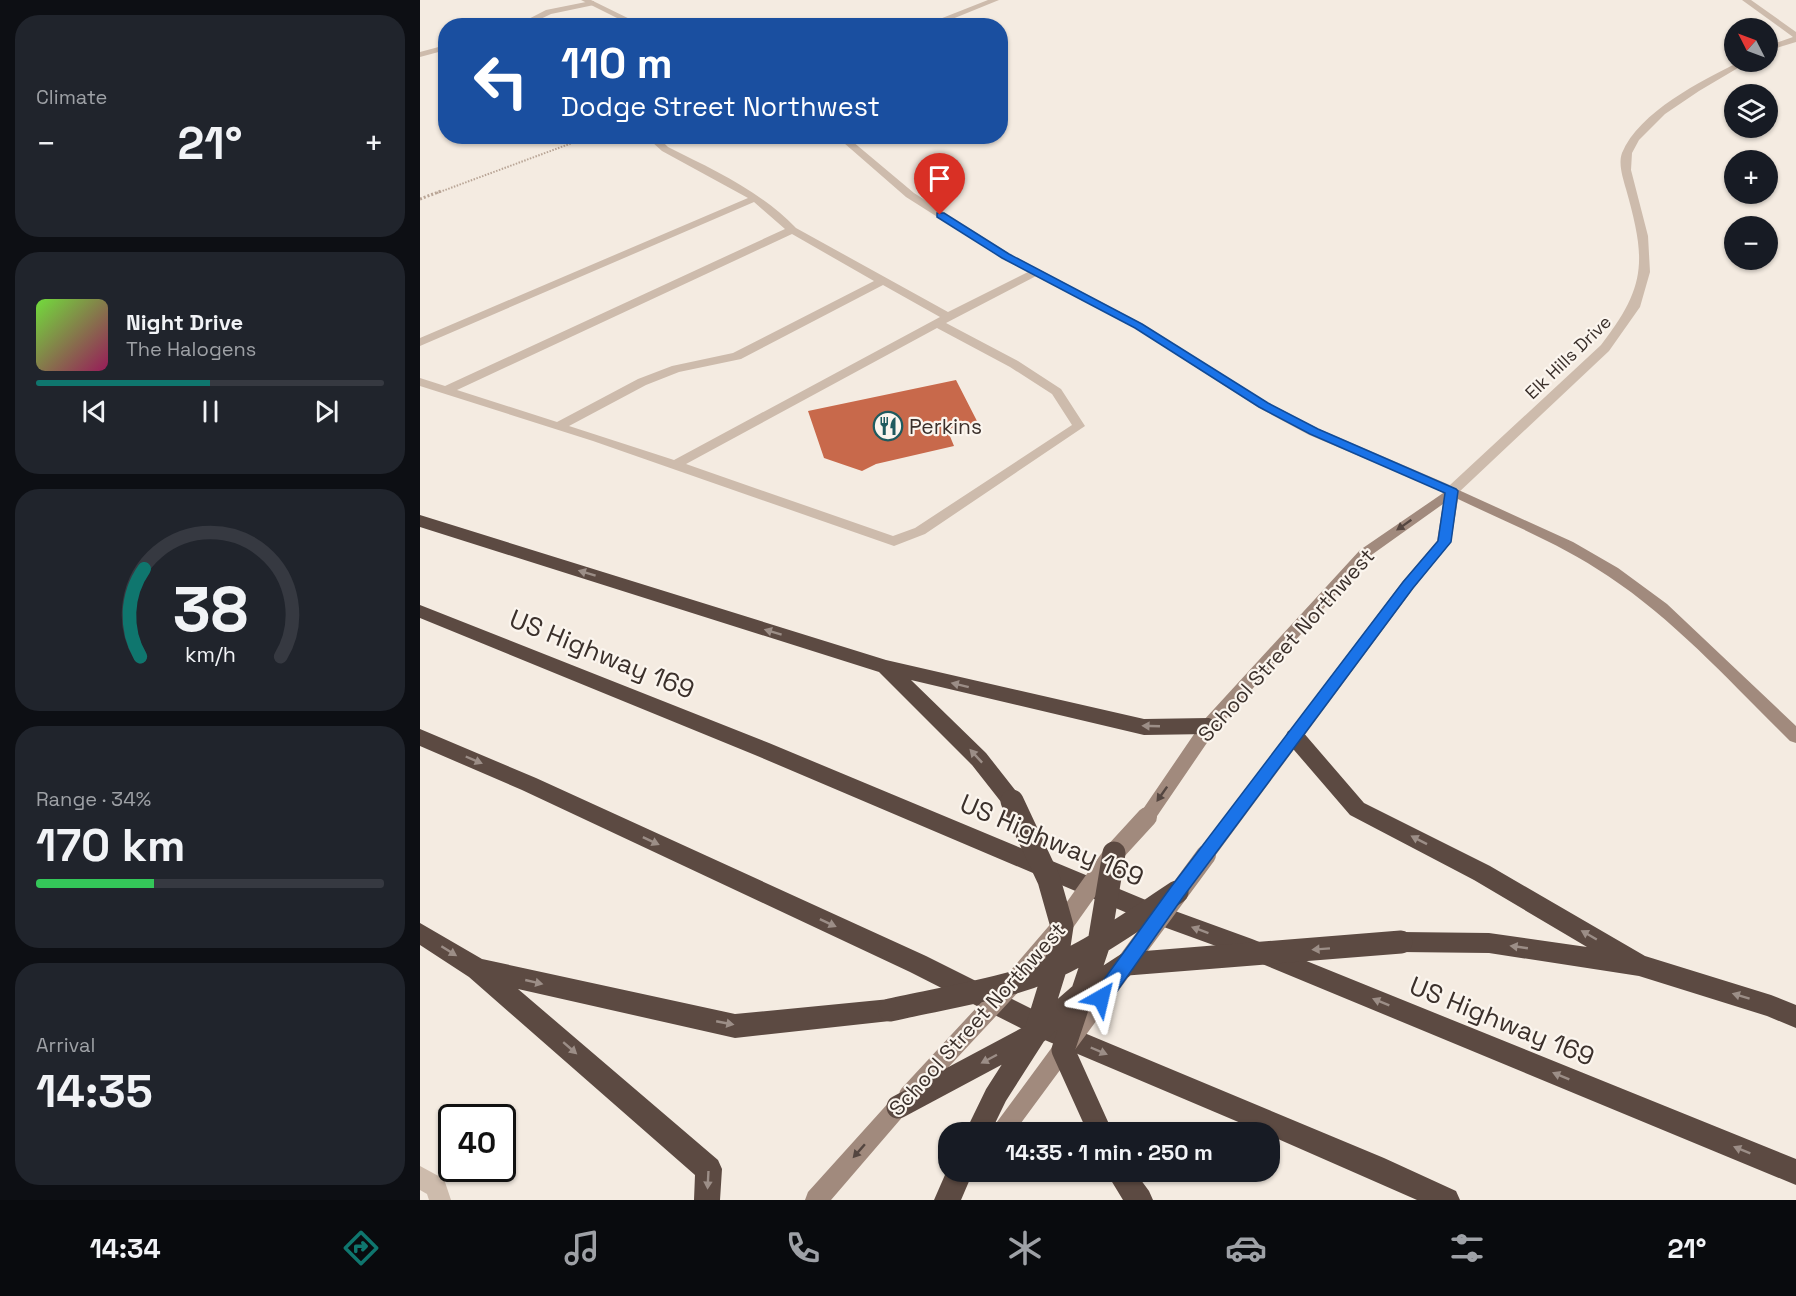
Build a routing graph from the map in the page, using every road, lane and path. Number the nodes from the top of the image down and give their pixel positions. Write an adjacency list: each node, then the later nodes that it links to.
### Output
1 (995, 0): 6 (street)
2 (1746, 0): 7 (street)
3 (588, 2): 4 (street); 5 (street)
4 (536, 18)
5 (623, 18)
6 (947, 18)
7 (1796, 37): 8 (street)
8 (1778, 44)
9 (438, 49): 10 (street)
10 (420, 55)
11 (1724, 72): 26 (street, Elk Hills Drive)
12 (569, 144): 15 (path)
13 (660, 144): 16 (street)
14 (849, 144): 18 (street)
15 (420, 199)
16 (754, 199): 17 (street); 21 (street)
17 (792, 230): 19 (street); 23 (street)
18 (1036, 272): 20 (street); 26 (street)
19 (882, 280): 20 (street); 24 (street)
20 (942, 320): 25 (street); 25 (street)
21 (420, 342)
22 (420, 382): 23 (street)
23 (447, 390): 24 (street)
24 (558, 427): 25 (street)
25 (675, 465)
26 (1452, 491): 30 (street, School Street Northwest, one-way to 30); 31 (street); 33 (street)
27 (420, 521): 29 (highway, one-way to 27)
28 (420, 611): 52 (highway, US Highway 169, one-way to 28)
29 (886, 667): 30 (highway, one-way to 29); 36 (highway, one-way to 29, bridge)
30 (1209, 726): 34 (street, School Street Northwest, one-way to 34, bridge)
31 (1796, 736)
32 (420, 737): 63 (highway, one-way to 63)
33 (1295, 737): 35 (street, bridge); 40 (highway, one-way to 33)
34 (1114, 853): 36 (street, School Street Northwest, bridge); 38 (highway, bridge)
35 (1177, 892): 38 (highway, bridge); 39 (street, bridge)
36 (1062, 926): 41 (highway, bridge); 43 (street, School Street Northwest, bridge)
37 (420, 933): 42 (highway, one-way to 42)
38 (1099, 943): 41 (highway, bridge); 44 (highway, bridge)
39 (1127, 964): 40 (highway, one-way to 39, bridge); 44 (highway, bridge); 47 (street, bridge)
40 (1639, 965): 45 (highway, one-way to 40)
41 (1056, 966): 43 (highway, bridge); 46 (highway, bridge)
42 (477, 969): 43 (highway, one-way to 43, bridge); 58 (highway, one-way to 58)
43 (1013, 983): 48 (street, School Street Northwest, bridge)
44 (1081, 994): 46 (highway, bridge); 47 (highway, bridge)
45 (1796, 1017)
46 (1035, 1034): 48 (highway, one-way to 48, bridge); 49 (highway, bridge)
47 (1063, 1050): 50 (street, bridge); 51 (highway, bridge)
48 (898, 1107): 59 (street, School Street Northwest, one-way to 59)
49 (983, 1122)
50 (1009, 1122)
51 (1095, 1122)
52 (1796, 1172)
53 (420, 1177): 57 (street)
54 (961, 1182): 60 (highway)
55 (962, 1182): 61 (street)
56 (1126, 1182): 62 (highway)
57 (440, 1200)
58 (707, 1200)
59 (816, 1200)
60 (947, 1200)
61 (951, 1200)
62 (1140, 1200)
63 (1447, 1200)

